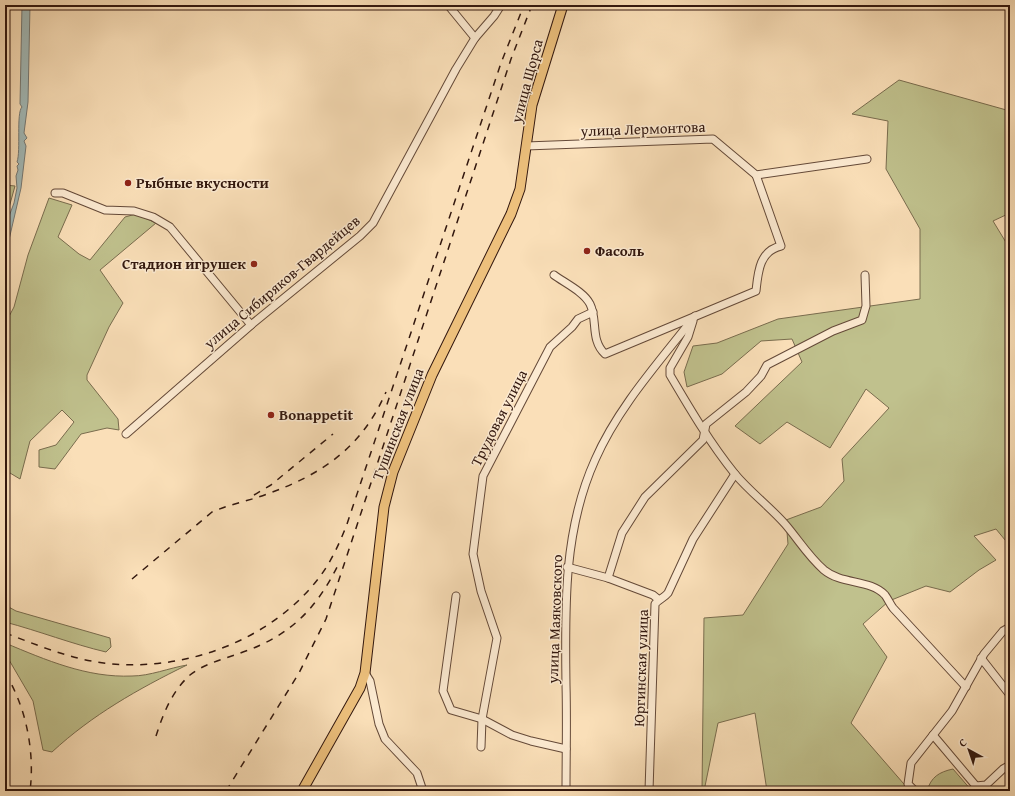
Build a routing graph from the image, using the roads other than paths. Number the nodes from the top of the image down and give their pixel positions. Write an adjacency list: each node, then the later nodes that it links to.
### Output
1 (448, 5): 4 (street)
2 (501, 5): 4 (street, улица Сибиряков-Гвардейцев)
3 (563, 5): 5 (main road, улица Щорса)
4 (475, 38): 14 (street, улица Сибиряков-Гвардейцев)
5 (526, 146): 7 (street, улица Лермонтова); 8 (main road, улица Щорса)
6 (867, 159): 7 (street)
7 (756, 175): 13 (street)
8 (520, 189): 24 (main road, Тушинская улица)
9 (55, 193): 14 (street)
10 (865, 274): 15 (street)
11 (554, 276): 12 (street)
12 (593, 312): 13 (street); 27 (street, Трудовая улица)
13 (695, 316): 15 (street); 18 (street, улица Маяковского)
14 (251, 325): 16 (street, улица Сибиряков-Гвардейцев)
15 (704, 433): 17 (street); 19 (street)
16 (126, 434)
17 (735, 474): 21 (street, Юргинская улица); 25 (street)
18 (567, 568): 19 (street); 30 (street, улица Маяковского)
19 (608, 578): 21 (street)
20 (456, 596): 27 (street)
21 (658, 599): 35 (street, Юргинская улица)
22 (1010, 627): 23 (street)
23 (981, 658): 25 (street); 26 (street)
24 (365, 673): 32 (main road, Тушинская улица); 33 (street)
25 (966, 687): 28 (street)
26 (1010, 695)
27 (482, 719): 29 (street, Трудовая улица); 30 (street)
28 (933, 735): 31 (street); 36 (street)
29 (481, 747)
30 (566, 749): 34 (street, улица Маяковского)
31 (1010, 765)
32 (302, 791)
33 (423, 791)
34 (566, 791)
35 (649, 791)
36 (915, 791)

